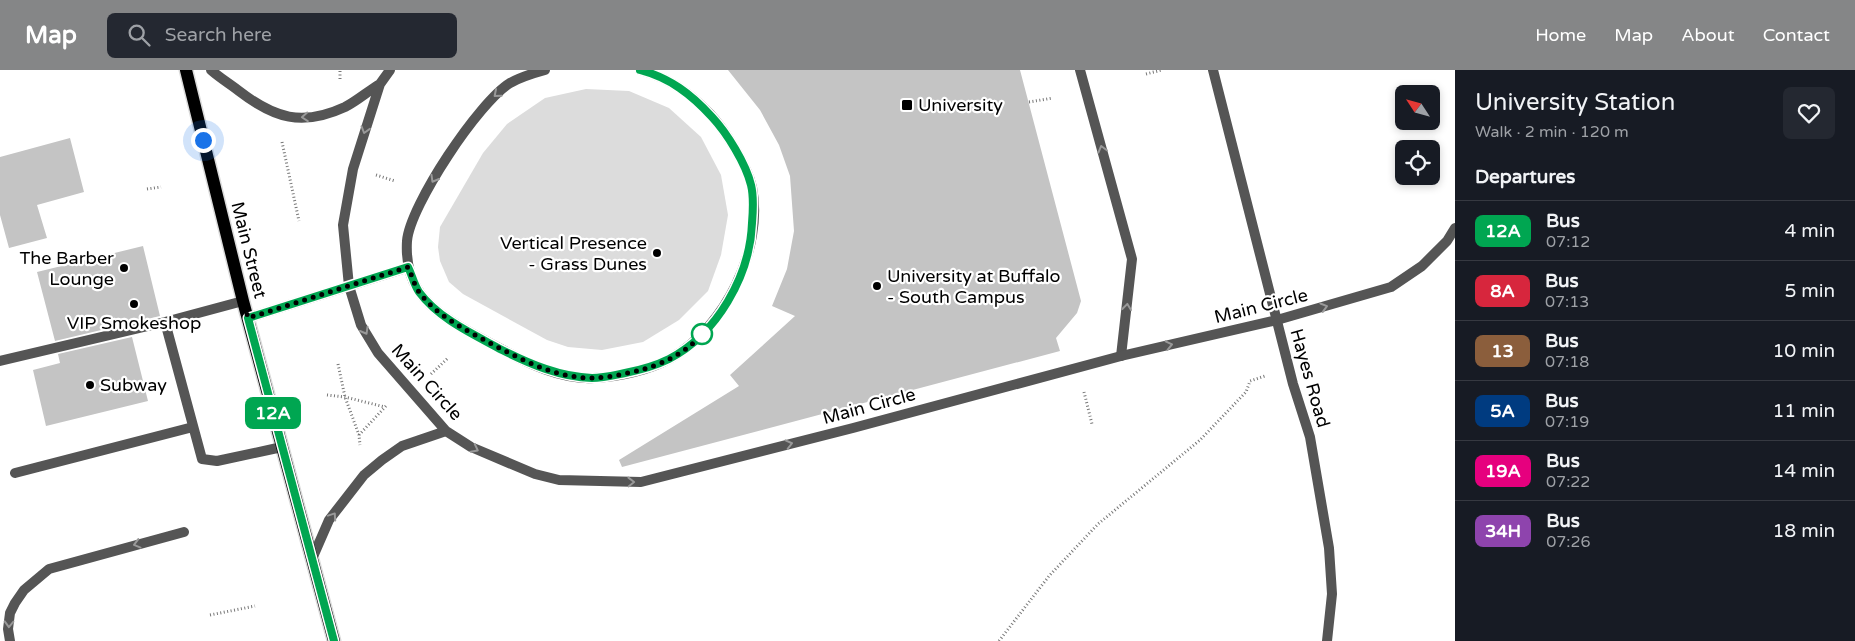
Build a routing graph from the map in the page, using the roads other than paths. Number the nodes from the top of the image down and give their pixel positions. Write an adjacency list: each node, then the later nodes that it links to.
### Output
1 (186, 70): 12 (main road, Main Street)
2 (211, 70): 8 (street, one-way to 2)
3 (390, 70): 8 (street, Main Circle)
4 (545, 70): 10 (street, one-way to 10)
5 (640, 70): 10 (street)
6 (1080, 70): 16 (street, one-way to 6)
7 (1213, 70): 14 (street, Hayes Road)
8 (380, 84): 11 (street, Main Circle, one-way to 11)
9 (1455, 228): 14 (street, Main Circle, one-way to 9)
10 (408, 267): 11 (street)
11 (349, 286): 13 (street); 19 (street, Main Circle, one-way to 19)
12 (244, 301): 13 (main road, Main Street); 15 (street)
13 (248, 318): 20 (main road, Main Street)
14 (1277, 320): 16 (street, Main Circle, one-way to 14); 26 (street, Hayes Road)
15 (165, 322): 17 (street); 18 (street)
16 (1121, 356): 19 (street, Main Circle, one-way to 16)
17 (0, 361)
18 (193, 427): 20 (street); 21 (street)
19 (446, 431): 23 (street, one-way to 19)
20 (282, 446): 23 (main road, Main Street)
21 (15, 473)
22 (184, 532): 24 (street, one-way to 24)
23 (312, 559): 25 (main road, Main Street)
24 (10, 641)
25 (334, 641)
26 (1328, 641)

